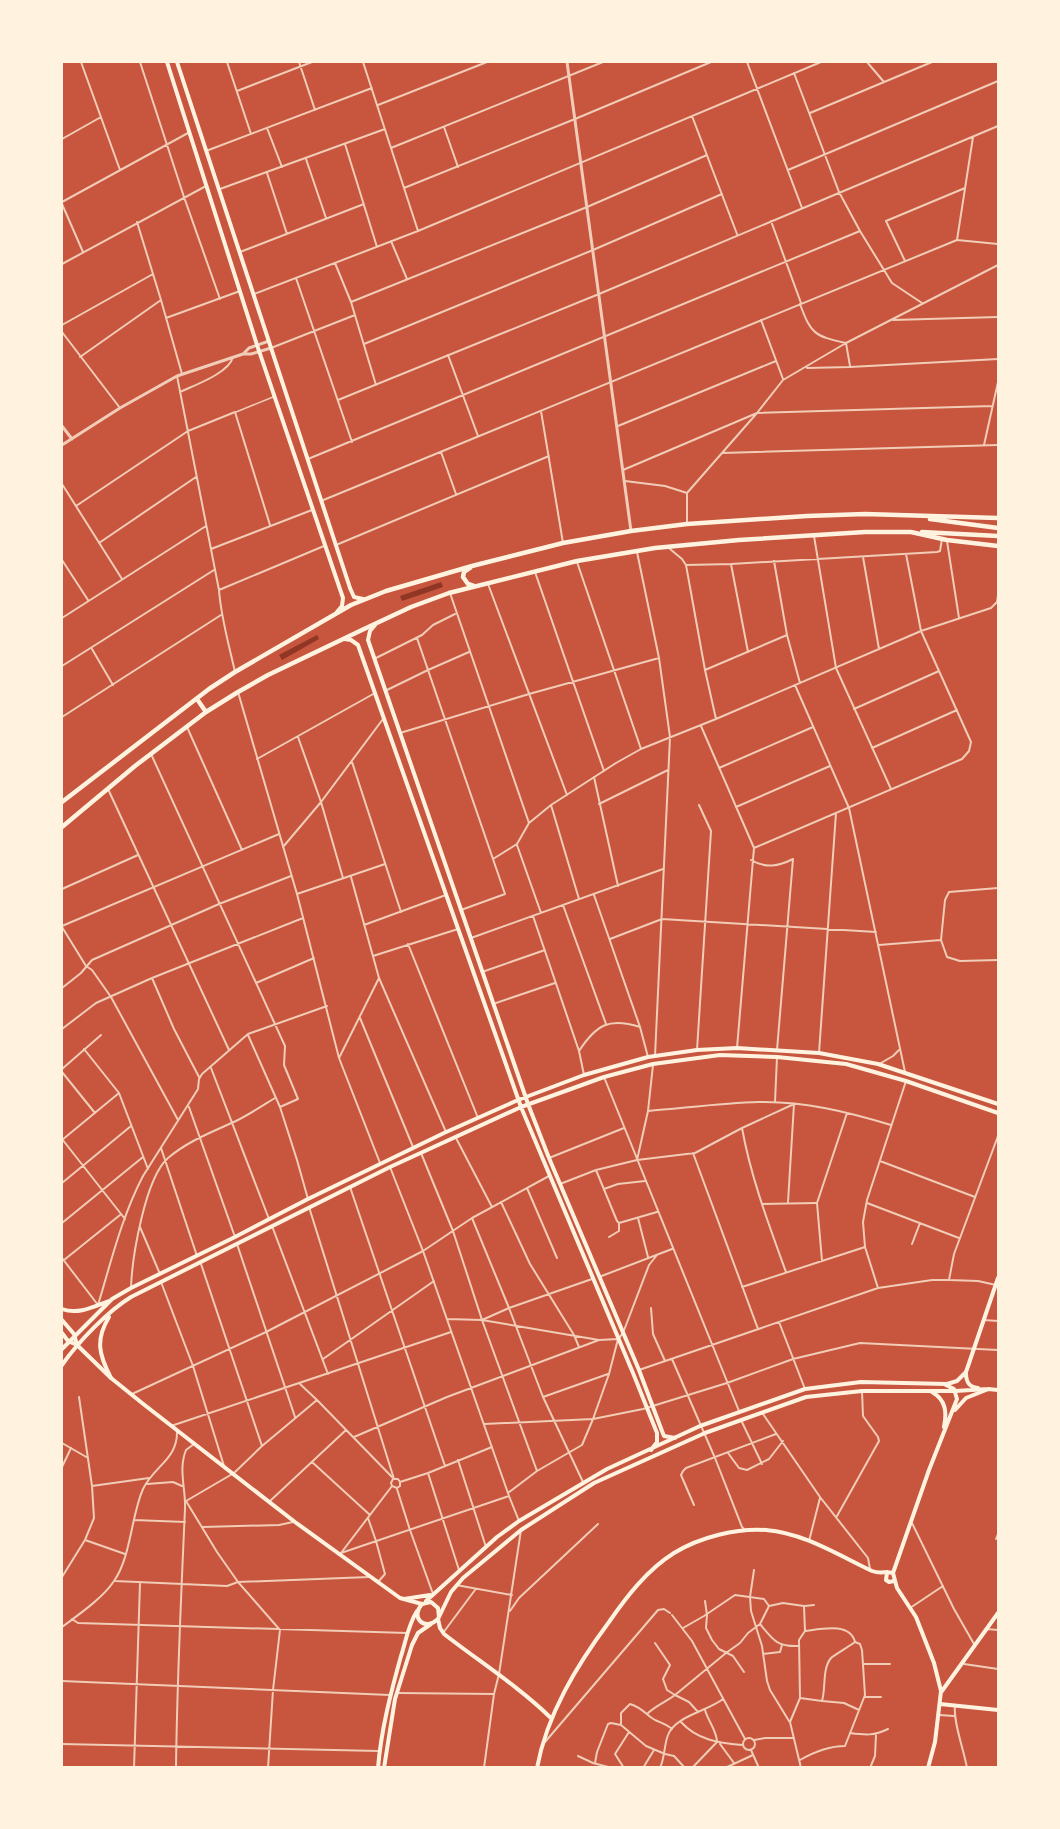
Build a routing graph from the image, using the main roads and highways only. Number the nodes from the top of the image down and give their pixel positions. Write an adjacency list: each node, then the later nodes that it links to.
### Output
1 (166, 62): 12 (main road)
2 (177, 62): 11 (main road)
3 (912, 517): 4 (highway); 5 (highway); 9 (highway)
4 (999, 518)
5 (999, 528)
6 (911, 532): 7 (highway); 8 (highway); 10 (highway)
7 (999, 536)
8 (999, 546)
9 (472, 566): 10 (highway); 13 (highway)
10 (476, 586): 15 (highway)
11 (350, 588): 12 (main road); 13 (main road)
12 (341, 592): 14 (main road)
13 (366, 599): 14 (highway)
14 (336, 613): 19 (highway)
15 (377, 623): 16 (highway); 17 (main road)
16 (343, 639): 18 (main road); 20 (highway)
17 (370, 648): 18 (main road); 23 (main road)
18 (360, 651): 24 (main road)
19 (197, 699): 20 (highway); 21 (highway)
20 (206, 712): 22 (highway)
21 (62, 802)
22 (62, 827)
23 (490, 994): 24 (main road); 25 (main road)
24 (482, 997): 26 (main road)
25 (526, 1097): 26 (main road); 27 (main road); 28 (main road)
26 (518, 1100): 29 (main road); 32 (main road)
27 (528, 1104): 29 (main road); 30 (main road); 49 (main road)
28 (999, 1104)
29 (521, 1107): 34 (main road); 49 (main road)
30 (999, 1113)
31 (999, 1278): 42 (main road)
32 (112, 1299): 33 (main road); 37 (main road)
33 (62, 1309)
34 (115, 1309): 39 (main road); 43 (main road)
35 (62, 1320): 37 (main road)
36 (62, 1333): 38 (main road)
37 (74, 1334): 38 (main road); 39 (main road)
38 (68, 1341): 39 (main road); 40 (main road)
39 (77, 1344): 41 (main road); 43 (main road)
40 (62, 1349)
41 (62, 1365)
42 (966, 1372): 44 (main road); 45 (main road)
43 (111, 1378): 59 (main road)
44 (945, 1384): 48 (main road); 52 (main road)
45 (988, 1389): 46 (main road); 48 (main road); 50 (main road)
46 (999, 1390)
47 (932, 1391): 48 (main road); 51 (main road); 62 (main road)
48 (955, 1391): 50 (main road)
49 (650, 1408): 52 (main road); 53 (main road)
50 (953, 1413): 51 (main road)
51 (942, 1435): 55 (main road)
52 (675, 1438): 53 (main road)
53 (651, 1450): 58 (main road)
54 (887, 1572): 55 (main road); 56 (main road); 57 (main road)
55 (893, 1573): 57 (main road)
56 (880, 1574): 57 (main road); 67 (main road)
57 (890, 1581): 64 (main road)
58 (433, 1594): 59 (main road); 60 (main road)
59 (404, 1599): 60 (main road)
60 (422, 1605): 62 (main road); 63 (main road); 68 (main road)
61 (999, 1613): 64 (main road)
62 (438, 1618): 63 (main road); 67 (main road)
63 (432, 1624): 69 (main road)
64 (941, 1691): 65 (main road)
65 (940, 1704): 66 (main road); 71 (main road)
66 (999, 1710)
67 (551, 1718): 70 (main road)
68 (378, 1767)
69 (384, 1767)
70 (537, 1767)
71 (928, 1767)

